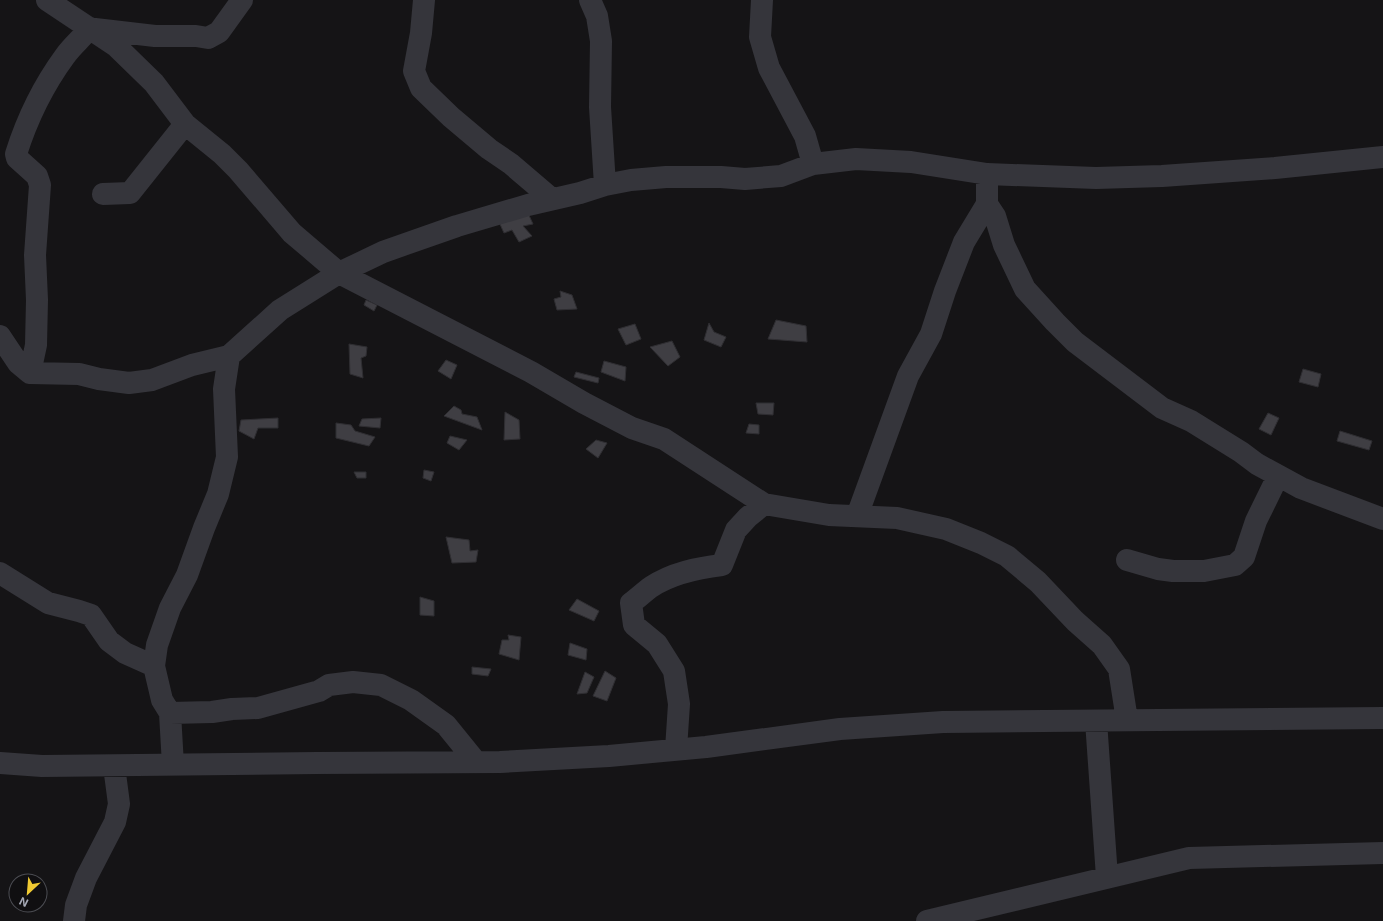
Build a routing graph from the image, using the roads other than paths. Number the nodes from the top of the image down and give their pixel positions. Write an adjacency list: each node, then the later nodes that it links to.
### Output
1 (47, 0): 6 (street)
2 (242, 0): 6 (street)
3 (424, 0): 13 (street)
4 (590, 0): 11 (street)
5 (762, 0): 9 (street)
6 (90, 28): 7 (street); 18 (street)
7 (185, 124): 12 (street); 15 (street)
8 (1383, 157): 10 (street)
9 (812, 164): 10 (street); 11 (street)
10 (987, 174): 14 (street)
11 (605, 185): 13 (street)
12 (103, 194)
13 (552, 199): 15 (street)
14 (987, 204): 19 (street); 21 (street)
15 (339, 273): 17 (street); 20 (street)
16 (0, 336): 18 (street)
17 (229, 356): 18 (street); 25 (street)
18 (30, 373)
19 (1278, 476): 22 (street); 23 (street)
20 (764, 504): 21 (street); 30 (street)
21 (857, 516): 28 (street)
22 (1383, 519)
23 (1127, 560)
24 (0, 573): 25 (street)
25 (154, 666): 26 (street)
26 (170, 713): 31 (street); 33 (street)
27 (1383, 718): 28 (street)
28 (1127, 720): 29 (street)
29 (1096, 721): 30 (street); 36 (street)
30 (676, 749): 31 (street)
31 (476, 762): 33 (street)
32 (0, 763): 34 (street)
33 (173, 765): 34 (street)
34 (114, 766): 37 (street)
35 (1383, 853): 36 (street)
36 (1108, 877): 38 (street)
37 (74, 921)
38 (927, 921)

